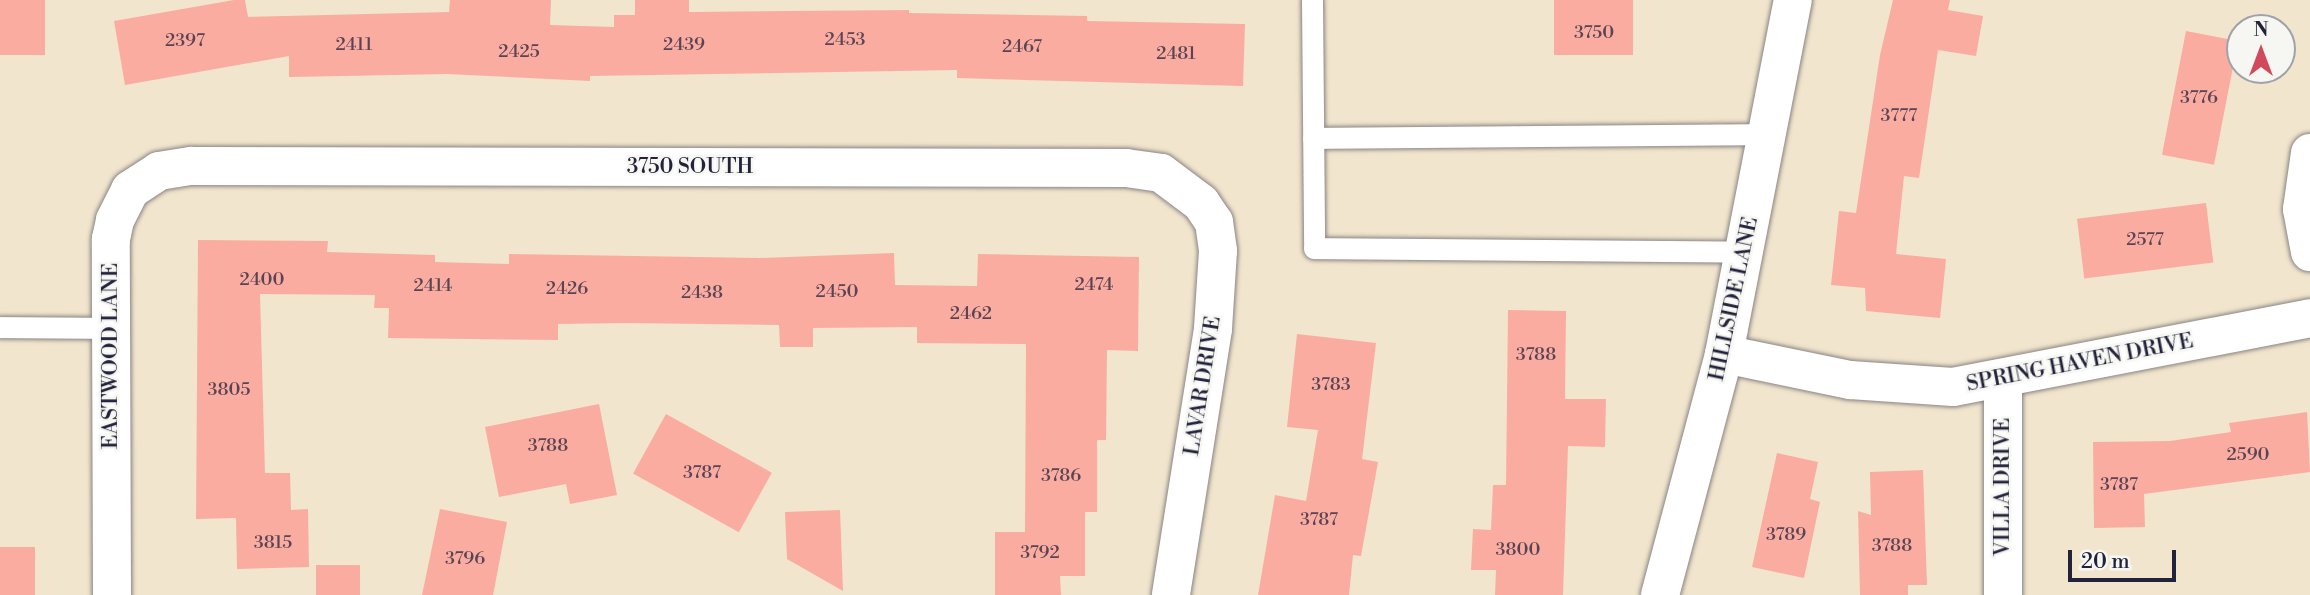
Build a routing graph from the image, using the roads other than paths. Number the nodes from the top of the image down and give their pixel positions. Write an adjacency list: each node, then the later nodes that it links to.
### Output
1 (1312, 0): 4 (lane)
2 (1793, 0): 3 (street, HILLSIDE LANE)
3 (1769, 134): 4 (lane); 8 (street, HILLSIDE LANE)
4 (1313, 138): 8 (lane)
5 (2310, 153): 9 (street)
6 (192, 166): 7 (street, 3750 SOUTH); 12 (street, EASTWOOD LANE)
7 (1184, 188): 16 (street, LAVAR DRIVE)
8 (1745, 252): 13 (street, HILLSIDE LANE)
9 (2310, 252)
10 (2310, 318): 14 (street, SPRING HAVEN DRIVE)
11 (0, 327): 12 (lane)
12 (112, 327): 15 (street, EASTWOOD LANE)
13 (1724, 354): 14 (street, SPRING HAVEN DRIVE); 17 (street, HILLSIDE LANE)
14 (2003, 380): 18 (street, VILLA DRIVE)
15 (112, 595)
16 (1171, 595)
17 (1660, 595)
18 (2003, 595)

